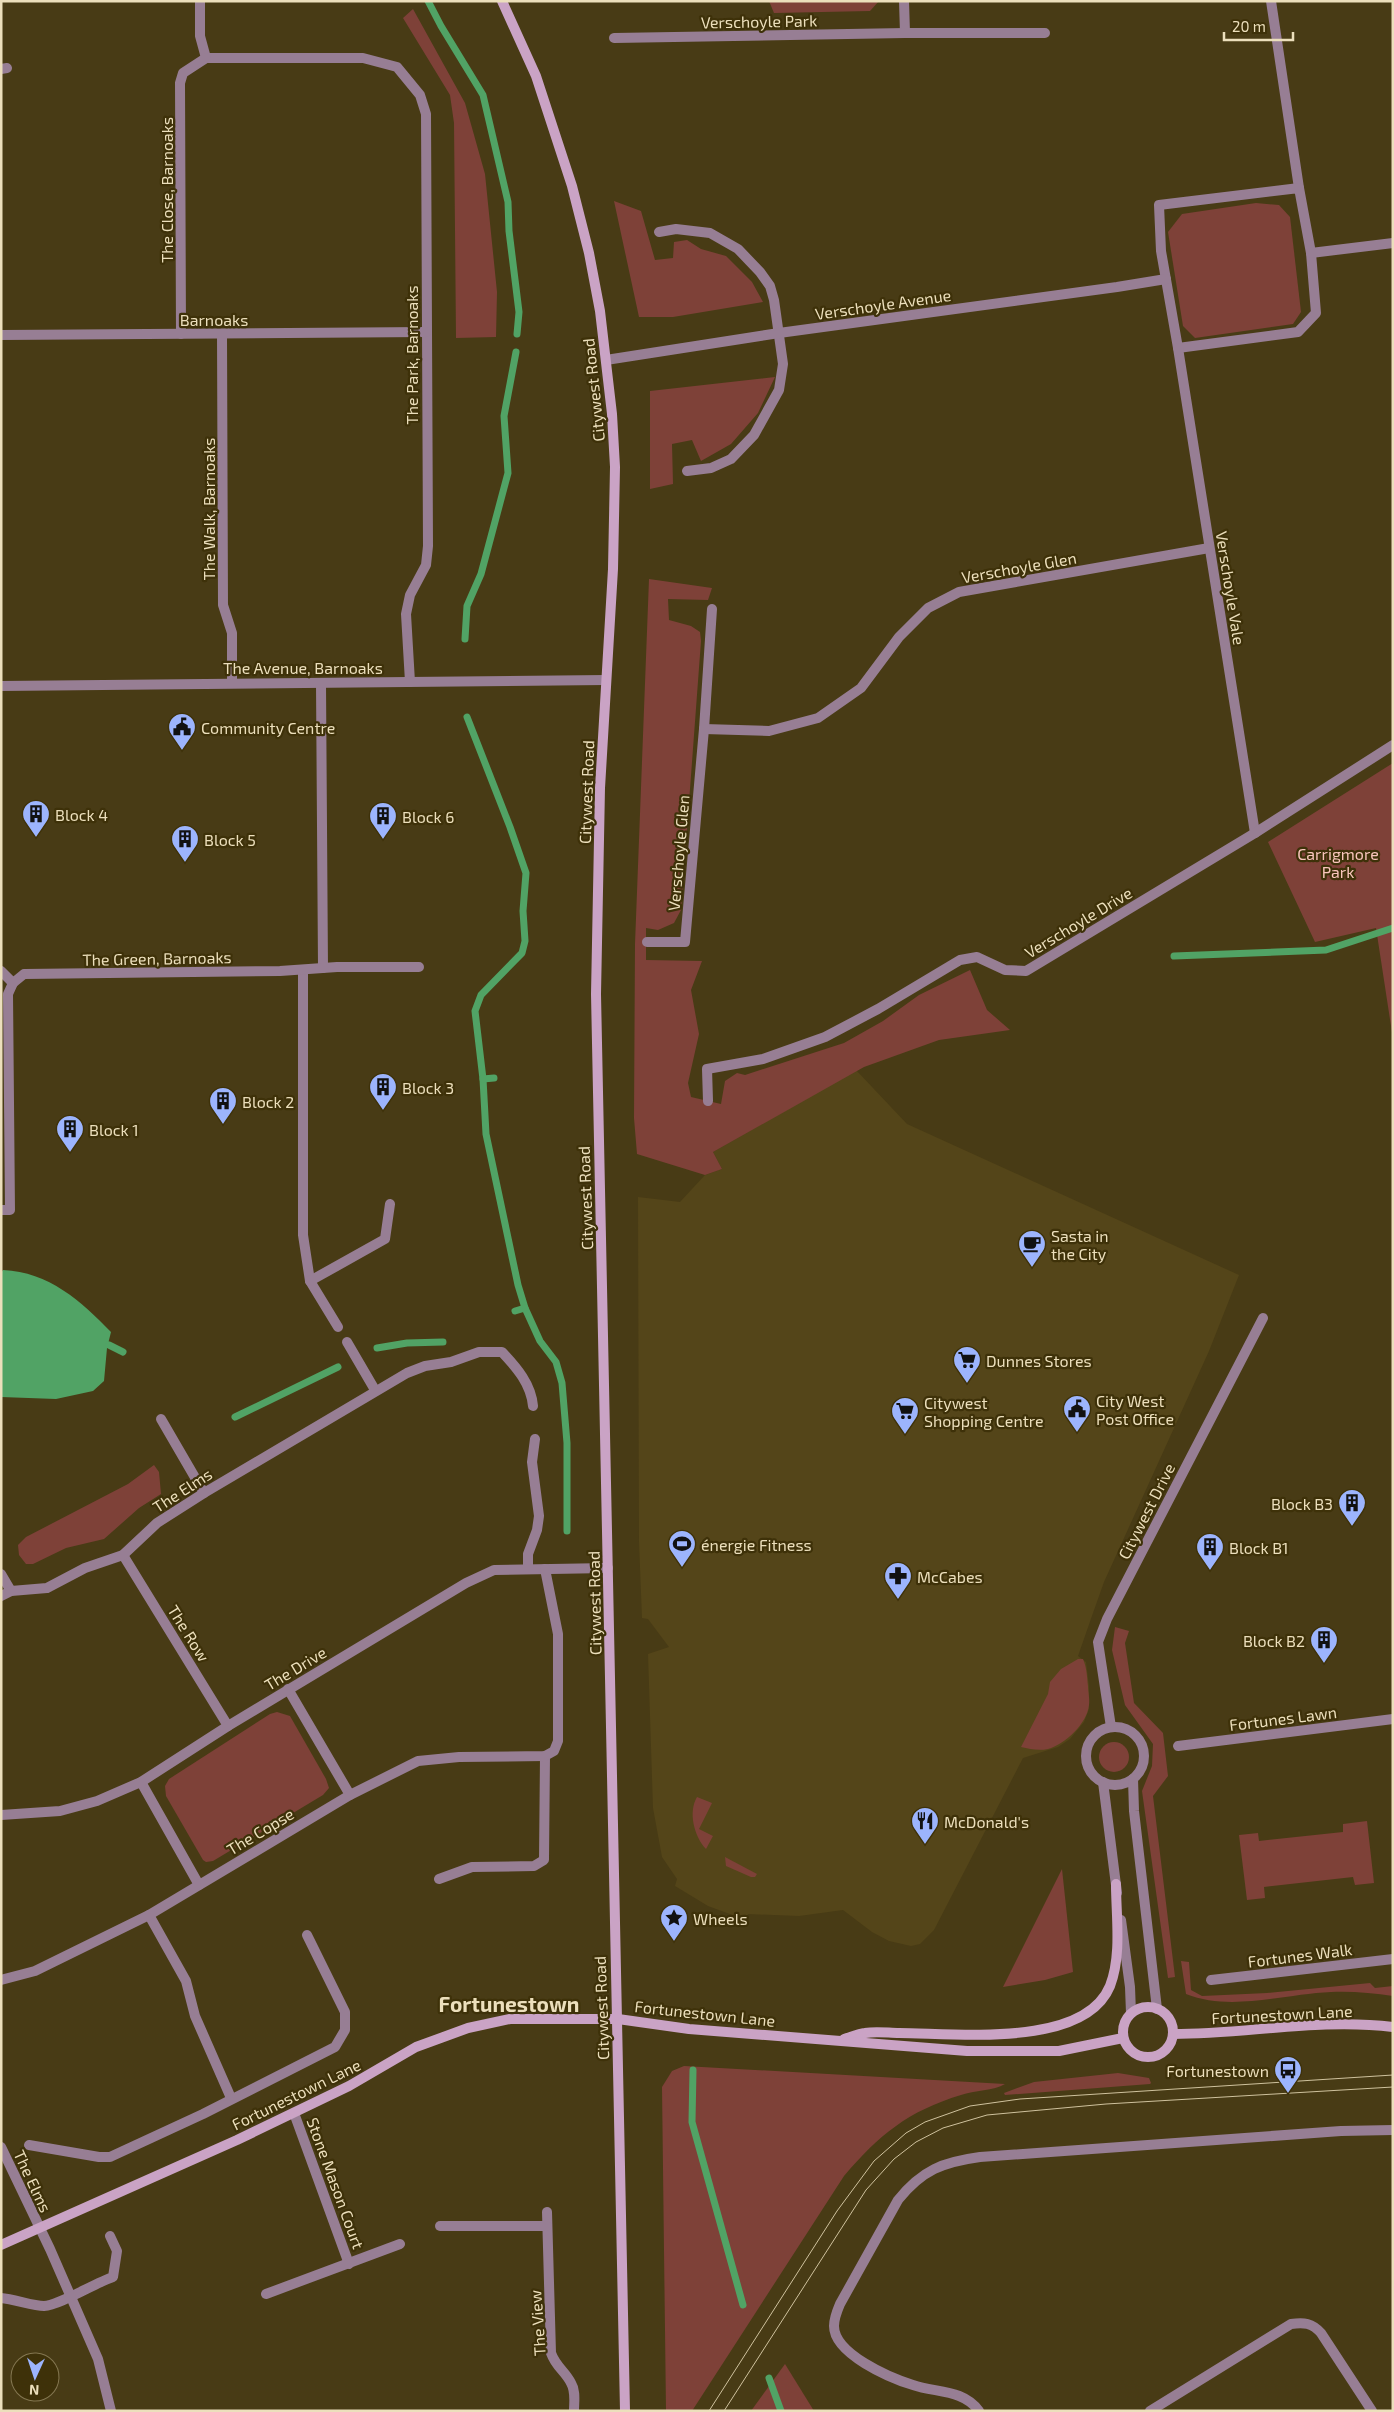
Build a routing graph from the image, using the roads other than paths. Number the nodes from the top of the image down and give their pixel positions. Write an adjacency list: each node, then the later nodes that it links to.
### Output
1 (200, 1): 8 (street)
2 (502, 1): 20 (street, Citywest Road)
3 (904, 1): 5 (street)
4 (1270, 1): 9 (street)
5 (905, 33): 6 (street, Verschoyle Park); 7 (street, Verschoyle Park)
6 (1045, 33)
7 (614, 38)
8 (206, 58): 14 (street, The Park, Barnoaks); 16 (street, The Close, Barnoaks)
9 (1299, 188): 12 (street); 13 (street)
10 (660, 232): 15 (street)
11 (1393, 243): 12 (street)
12 (1311, 254): 19 (street)
13 (1166, 279): 15 (street, Verschoyle Avenue); 19 (street)
14 (426, 332): 17 (street, Barnoaks); 25 (street, The Park, Barnoaks)
15 (778, 333): 20 (street, Verschoyle Avenue); 21 (street)
16 (181, 334): 17 (street, Barnoaks); 18 (street, Barnoaks)
17 (222, 334): 26 (street, The Walk, Barnoaks)
18 (1, 335)
19 (1178, 348): 22 (street, Verschoyle Vale)
20 (606, 360): 24 (street, Citywest Road)
21 (687, 472)
22 (1210, 548): 29 (street, Verschoyle Glen); 31 (street, Verschoyle Vale)
23 (712, 609): 29 (street, Verschoyle Glen)
24 (606, 680): 25 (street, The Avenue, Barnoaks); 51 (street, Citywest Road)
25 (410, 682): 27 (street, The Avenue, Barnoaks)
26 (232, 683): 27 (street, The Avenue, Barnoaks); 28 (street, The Avenue, Barnoaks)
27 (321, 684): 34 (street)
28 (1, 686)
29 (704, 729): 32 (street, Verschoyle Glen)
30 (1393, 746): 31 (street, Verschoyle Drive)
31 (1255, 833): 38 (street, Verschoyle Drive)
32 (647, 942)
33 (419, 967): 34 (street, The Green, Barnoaks)
34 (322, 968): 35 (street, The Green, Barnoaks)
35 (303, 970): 37 (street, The Green, Barnoaks); 41 (street)
36 (1, 971): 37 (street)
37 (14, 983): 40 (street)
38 (708, 1101)
39 (390, 1204): 41 (street)
40 (1, 1210)
41 (310, 1281): 43 (street)
42 (1263, 1318): 60 (street, Citywest Drive)
43 (338, 1327)
44 (347, 1342): 45 (street)
45 (375, 1390): 46 (street, The Elms); 49 (street, The Elms)
46 (533, 1406)
47 (160, 1419): 49 (street)
48 (535, 1439): 52 (street)
49 (204, 1493): 50 (street, The Elms)
50 (123, 1555): 55 (street, The Elms); 59 (street, The Row)
51 (608, 1568): 53 (street, The Drive); 78 (street, Citywest Road)
52 (528, 1569): 53 (street, The Drive); 57 (street, The Drive)
53 (545, 1569): 62 (street)
54 (1, 1574): 55 (street)
55 (11, 1591): 56 (street, The Elms)
56 (1, 1596)
57 (288, 1689): 59 (street, The Drive); 66 (street)
58 (1393, 1719): 61 (street, Fortunes Lawn)
59 (228, 1726): 64 (street, The Drive)
60 (1111, 1727): 63 (street); 65 (street)
61 (1178, 1746)
62 (545, 1756): 66 (street, The Copse); 68 (street)
63 (1132, 1779): 65 (street); 76 (street)
64 (141, 1782): 67 (street, The Drive); 69 (street)
65 (1103, 1782): 70 (street)
66 (350, 1795): 69 (street, The Copse)
67 (1, 1815)
68 (439, 1880)
69 (199, 1884): 71 (street, The Copse)
70 (1116, 1884): 77 (street); 82 (street)
71 (148, 1915): 74 (street, The Copse); 83 (street)
72 (307, 1935): 83 (street)
73 (1393, 1959): 75 (street, Fortunes Walk)
74 (1, 1980)
75 (1211, 1980)
76 (1157, 2009): 77 (street); 80 (street)
77 (1131, 2013): 81 (street)
78 (618, 2019): 82 (street, Fortunestown Lane); 84 (street, Fortunestown Lane); 101 (street, Citywest Road)
79 (1393, 2027): 80 (street, Fortunestown Lane)
80 (1173, 2034): 81 (street)
81 (1123, 2038): 82 (street, Fortunestown Lane)
82 (838, 2041)
83 (231, 2098): 86 (street)
84 (294, 2113): 91 (street, Fortunestown Lane); 95 (street, Stone Mason Court)
85 (1393, 2130): 102 (street)
86 (29, 2145)
87 (1, 2147): 91 (street, The Elms)
88 (547, 2212): 90 (street, The View)
89 (440, 2226): 90 (street)
90 (547, 2226): 100 (street, The View)
91 (38, 2227): 94 (street, Fortunestown Lane); 97 (street, The Elms)
92 (110, 2236): 97 (street)
93 (400, 2244): 95 (street, Stone Mason Court)
94 (1, 2245)
95 (349, 2264): 96 (street, Stone Mason Court)
96 (266, 2294)
97 (70, 2296): 98 (street); 99 (street, The Elms)
98 (1, 2298)
99 (111, 2411)
100 (574, 2411)
101 (625, 2411)
102 (979, 2411)
103 (1150, 2411): 104 (street)
104 (1372, 2411)

